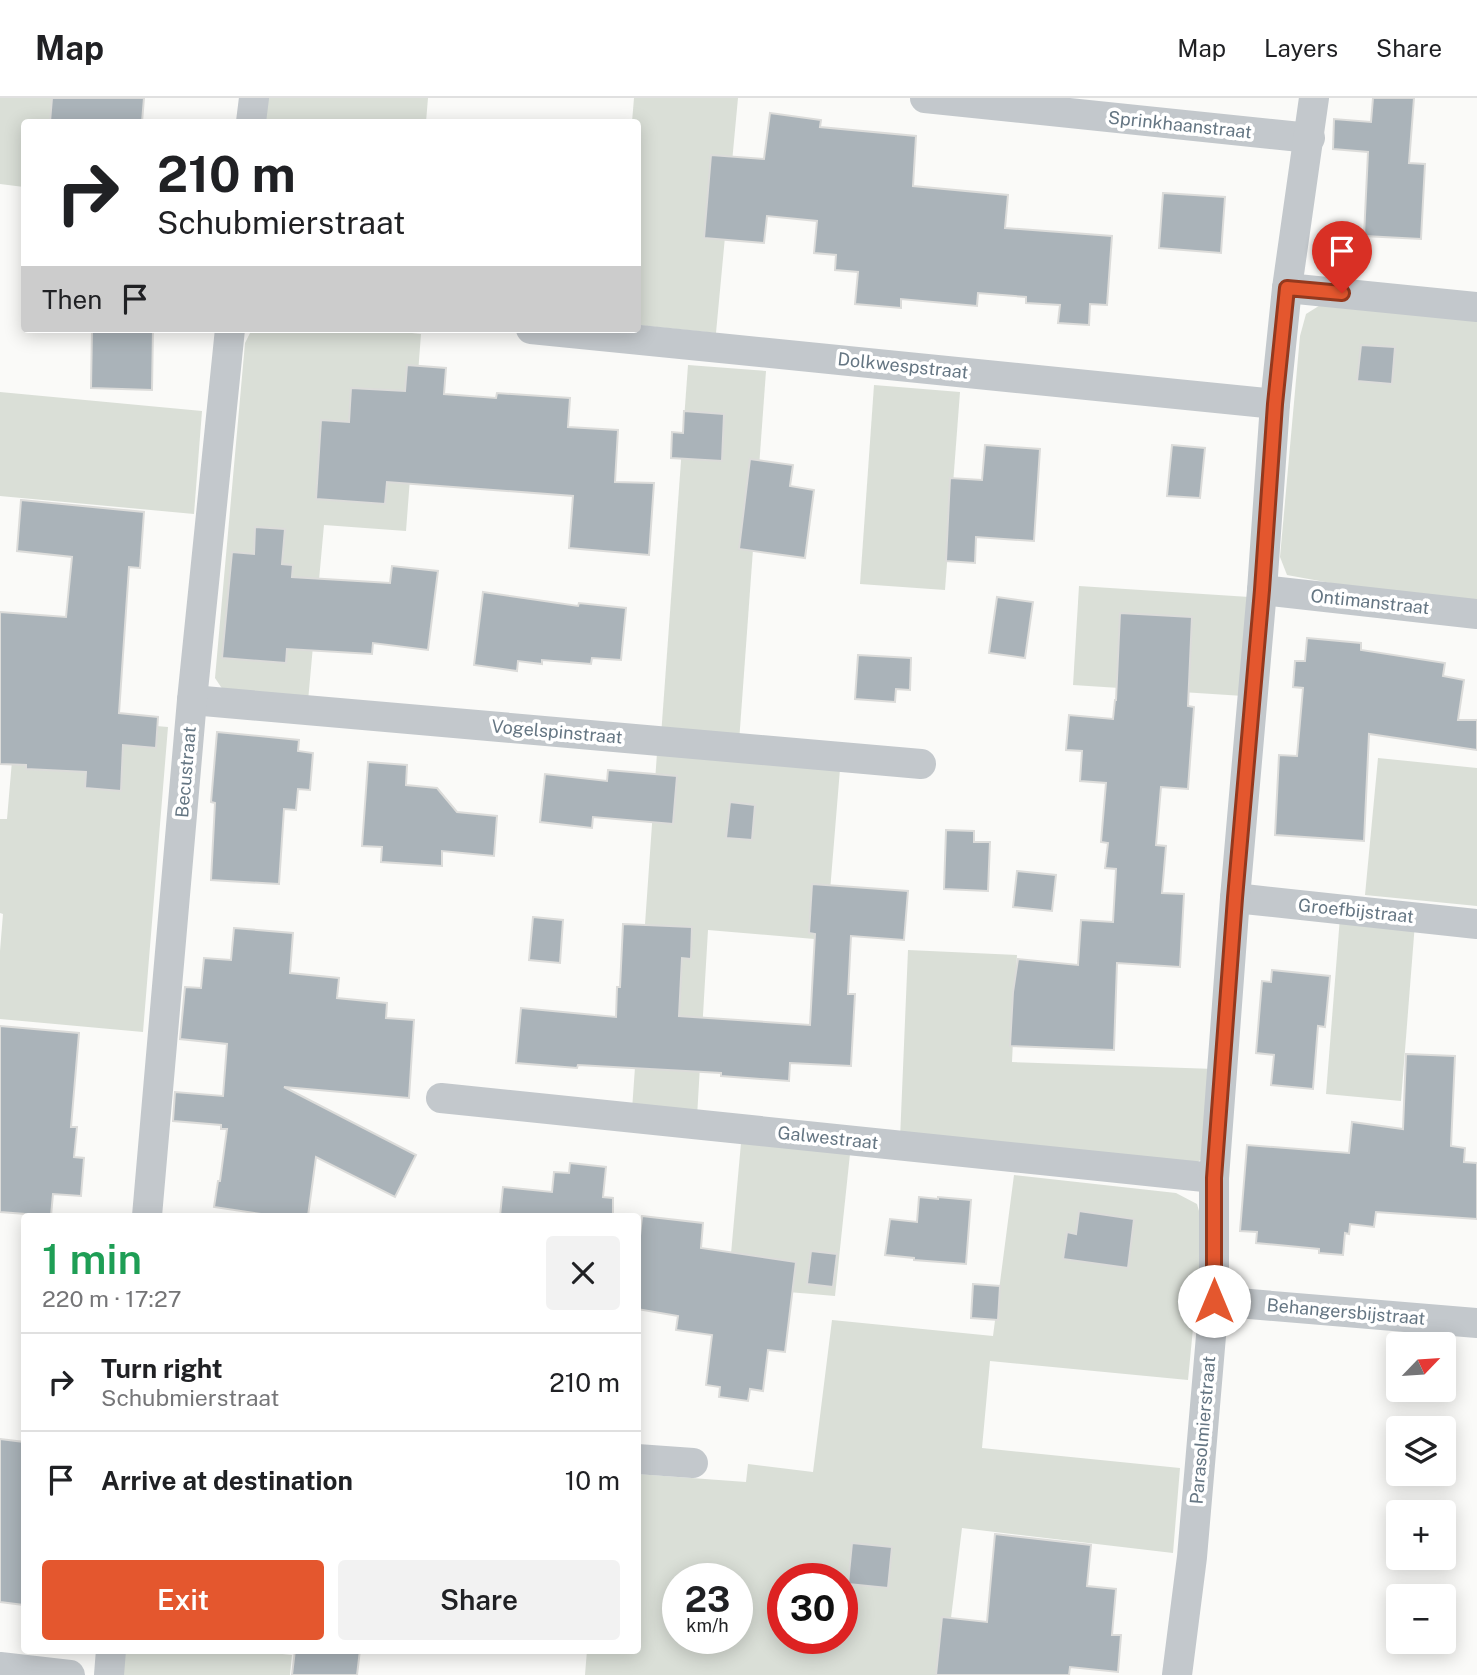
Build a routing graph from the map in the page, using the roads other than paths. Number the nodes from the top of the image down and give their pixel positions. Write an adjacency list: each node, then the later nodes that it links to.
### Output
1 (254, 98): 4 (street)
2 (925, 98): 5 (street, Sprinkhaanstraat)
3 (1314, 98): 5 (street, Parasolmierstraat)
4 (251, 119)
5 (1310, 138): 6 (street, Parasolmierstraat)
6 (1287, 288): 7 (street); 10 (street, Parasolmierstraat)
7 (1477, 307)
8 (230, 333): 13 (street, Becustraat)
9 (571, 333): 10 (street, Dolkwespstraat)
10 (1275, 404): 11 (street, Parasolmierstraat)
11 (1262, 590): 12 (street, Ontimanstraat); 15 (street, Parasolmierstraat)
12 (1477, 614)
13 (192, 700): 14 (street, Vogelspinstraat); 19 (street, Becustraat)
14 (921, 764)
15 (1235, 898): 16 (street, Groefbijstraat); 18 (street, Parasolmierstraat)
16 (1477, 924)
17 (441, 1098): 18 (street, Galwestraat)
18 (1214, 1178): 20 (street, Parasolmierstraat)
19 (147, 1213)
20 (1214, 1301): 21 (street, Behangersbijstraat); 28 (street, Parasolmierstraat)
21 (1477, 1323)
22 (641, 1459): 23 (street)
23 (693, 1463)
24 (111, 1654): 27 (street)
25 (0, 1667): 26 (street)
26 (70, 1675)
27 (109, 1675)
28 (1177, 1675)

